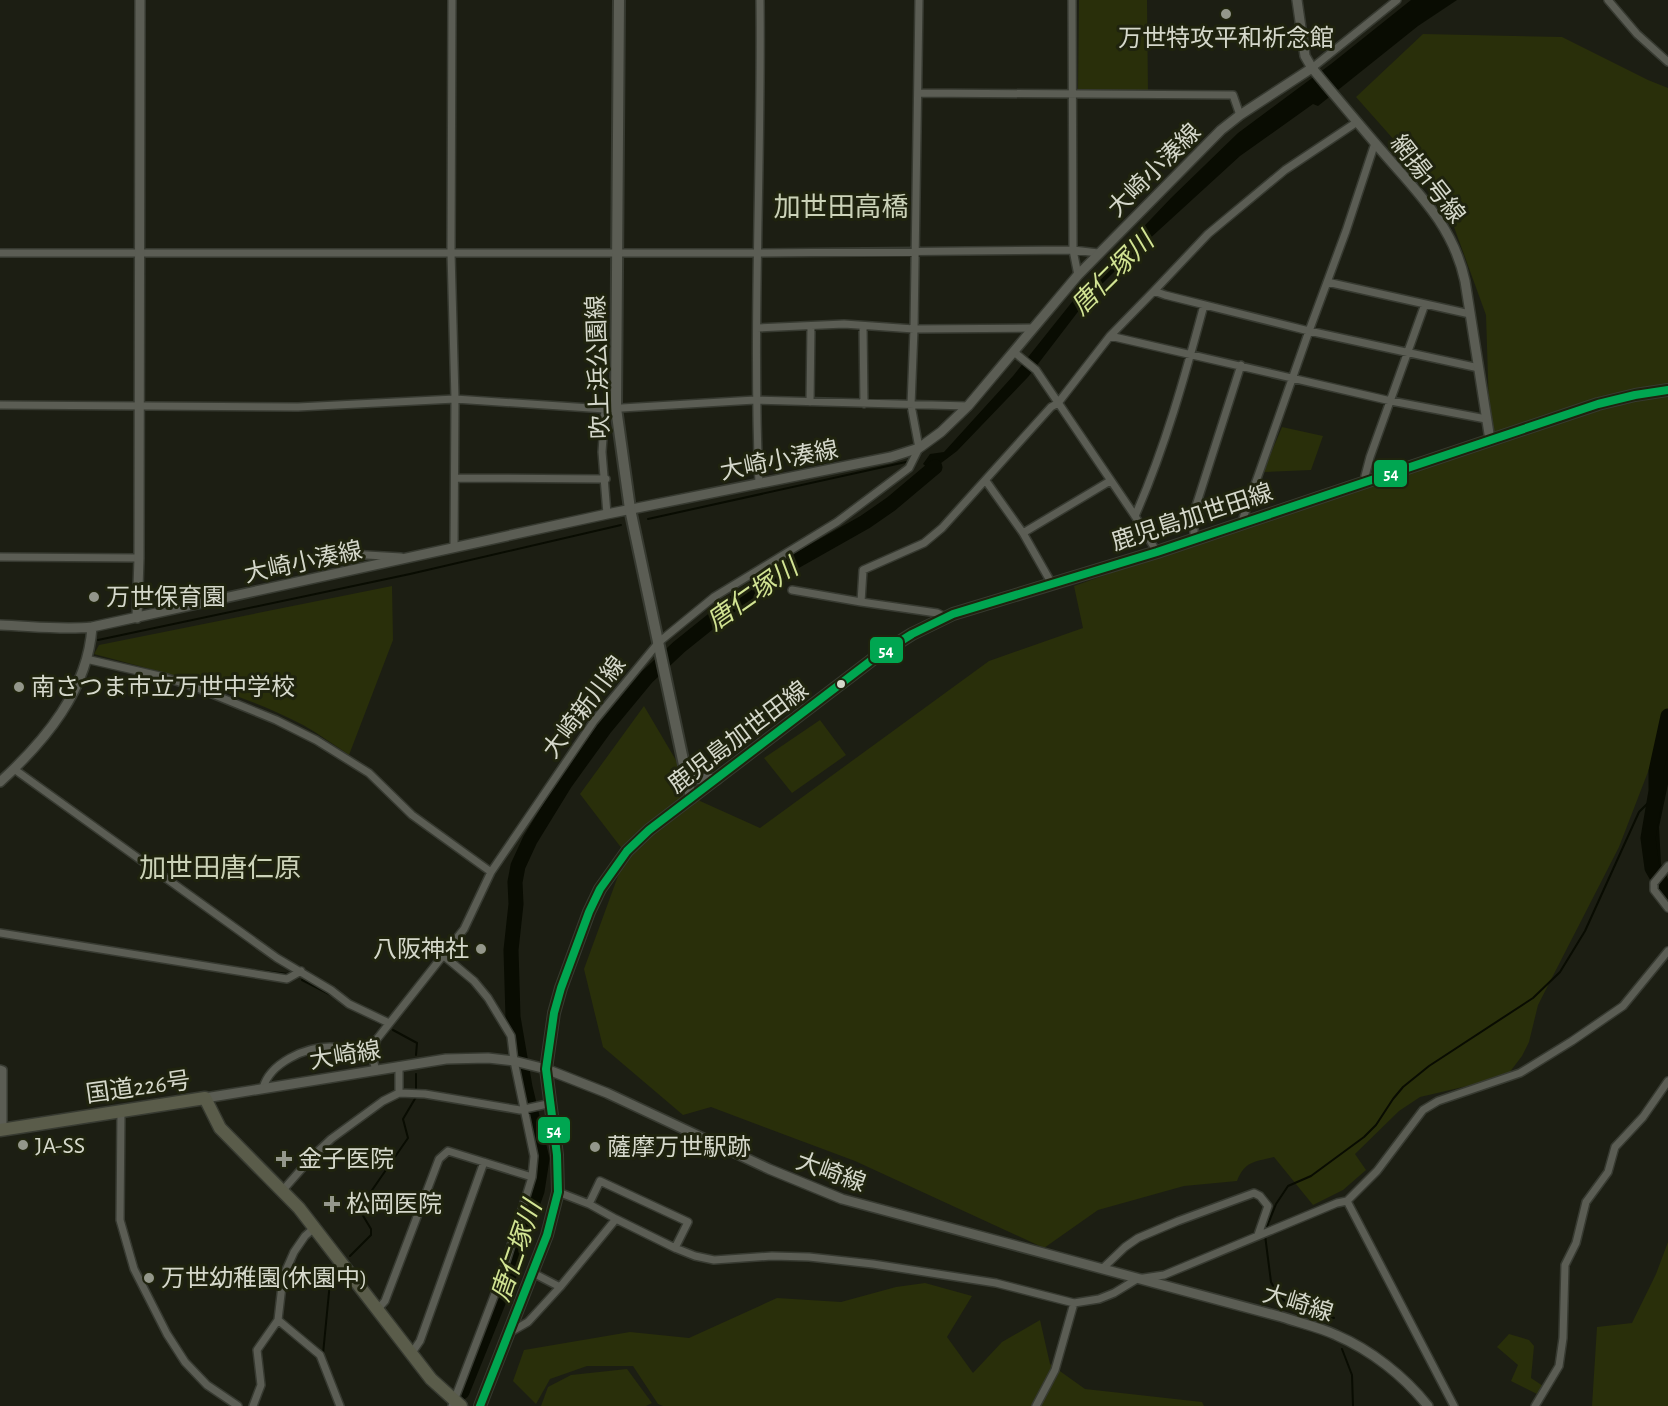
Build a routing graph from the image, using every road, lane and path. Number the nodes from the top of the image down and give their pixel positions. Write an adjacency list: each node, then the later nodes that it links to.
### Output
1 (140, 0): 21 (street)
2 (452, 0): 22 (street)
3 (619, 0): 18 (main road, 吹上浜公園線)
4 (760, 0): 23 (street)
5 (919, 0): 12 (street)
6 (1072, 0): 13 (street)
7 (1297, 0): 11 (street, 網揚1号線)
8 (1397, 0): 11 (street, 大崎小湊線)
9 (1608, 0): 10 (street)
10 (1668, 62)
11 (1312, 68): 14 (street, 大崎小湊線); 15 (street, 網揚1号線)
12 (918, 93): 13 (street); 19 (street)
13 (1073, 93): 14 (street); 17 (street)
14 (1240, 115): 24 (street, 大崎小湊線)
15 (1357, 122): 16 (street, 網揚1号線); 27 (street)
16 (1375, 143): 26 (street); 30 (street, 網揚1号線)
17 (1073, 250): 19 (street); 24 (street); 25 (street)
18 (616, 252): 22 (street); 23 (street); 55 (main road, 吹上浜公園線)
19 (916, 252): 23 (street); 35 (street)
20 (0, 253): 21 (street)
21 (140, 253): 22 (street); 53 (street)
22 (452, 253): 45 (street)
23 (758, 253): 33 (street)
24 (1098, 253): 25 (street, 大崎小湊線)
25 (1077, 275): 34 (street, 大崎小湊線)
26 (1327, 282): 28 (street); 36 (street)
27 (1154, 291): 29 (street); 37 (street)
28 (1425, 304): 30 (street); 39 (street)
29 (1204, 305): 36 (street); 40 (street)
30 (1470, 314): 42 (street, 網揚1号線)
31 (811, 326): 32 (street); 33 (street); 48 (street)
32 (863, 326): 35 (street); 50 (street)
33 (757, 328): 46 (street)
34 (1034, 328): 35 (street); 38 (street, 大崎小湊線)
35 (914, 329): 52 (street)
36 (1309, 330): 39 (street); 43 (street)
37 (1110, 336): 40 (street); 49 (street)
38 (1014, 352): 49 (street); 54 (street, 大崎小湊線)
39 (1407, 352): 42 (street); 47 (street)
40 (1191, 354): 41 (street); 67 (street)
41 (1241, 365): 43 (street); 70 (street)
42 (1479, 368): 56 (street, 網揚1号線)
43 (1292, 378): 47 (street); 68 (street)
44 (1668, 390): 57 (main road, 鹿児島加世田線)
45 (455, 399): 53 (street); 55 (street); 59 (street)
46 (756, 400): 48 (street); 55 (street); 64 (street)
47 (1391, 401): 56 (street); 63 (street)
48 (810, 402): 50 (street)
49 (1058, 403): 61 (street); 62 (street)
50 (864, 404): 52 (street)
51 (0, 405): 53 (street)
52 (911, 405): 54 (street); 58 (street)
53 (140, 406): 75 (street)
54 (968, 406): 58 (street, 大崎小湊線)
55 (610, 409): 60 (street); 65 (main road, 吹上浜公園線)
56 (1486, 419): 57 (street, 網揚1号線)
57 (1490, 440): 63 (main road, 鹿児島加世田線)
58 (919, 448): 64 (street, 大崎小湊線); 84 (street, 大崎新川線)
59 (454, 478): 60 (street); 71 (street)
60 (606, 479): 66 (street)
61 (986, 481): 69 (street); 79 (street)
62 (1110, 481): 67 (street); 69 (street)
63 (1368, 482): 68 (main road, 鹿児島加世田線)
64 (759, 484): 65 (street, 大崎小湊線)
65 (630, 509): 66 (street, 大崎小湊線); 84 (main road, 吹上浜公園線)
66 (608, 513): 71 (street, 大崎小湊線)
67 (1135, 516): 72 (street)
68 (1241, 524): 70 (main road, 鹿児島加世田線)
69 (1023, 533): 77 (street)
70 (1194, 540): 72 (main road, 鹿児島加世田線)
71 (454, 548): 76 (street, 大崎小湊線)
72 (1157, 552): 77 (main road, 鹿児島加世田線)
73 (350, 554): 76 (street)
74 (0, 557): 75 (street)
75 (140, 558): 81 (street)
76 (411, 558): 81 (street, 大崎小湊線)
77 (1052, 584): 80 (main road, 鹿児島加世田線)
78 (792, 590): 79 (street)
79 (861, 602): 80 (street)
80 (945, 617): 88 (main road, 鹿児島加世田線)
81 (137, 618): 83 (street, 大崎小湊線)
82 (0, 625): 83 (street, 大崎小湊線)
83 (92, 627): 85 (street)
84 (660, 646): 87 (main road, 吹上浜公園線); 92 (street, 大崎新川線)
85 (86, 659): 86 (street); 92 (street)
86 (14, 769): 89 (street); 97 (street)
87 (685, 772): 88 (main road); 90 (main road, 吹上浜公園線)
88 (716, 779): 90 (main road, 鹿児島加世田線)
89 (0, 782)
90 (691, 798): 103 (main road, 鹿児島加世田線)
91 (1668, 866): 93 (street)
92 (491, 872): 96 (street, 大崎新川線)
93 (1668, 908)
94 (0, 933): 97 (street)
95 (1668, 951): 117 (street)
96 (444, 956): 98 (street, 大崎新川線); 100 (street)
97 (301, 971): 98 (street)
98 (389, 1023): 99 (street, 大崎新川線)
99 (372, 1054): 104 (street); 106 (street)
100 (516, 1061): 101 (street, 大崎線); 103 (street, 大崎線); 111 (street)
101 (399, 1066): 104 (street, 大崎線); 107 (street)
102 (0, 1069): 112 (street)
103 (546, 1069): 109 (main road, 鹿児島加世田線); 123 (street, 大崎線)
104 (376, 1071): 106 (street, 大崎線)
105 (1668, 1081): 140 (street)
106 (263, 1088): 108 (street, 大崎線)
107 (399, 1093): 111 (street); 115 (street)
108 (205, 1098): 110 (highway, 国道226号); 115 (highway, 国道226号)
109 (552, 1104): 111 (street); 116 (main road, 鹿児島加世田線)
110 (121, 1110): 112 (highway, 国道226号); 133 (street)
111 (526, 1110): 114 (street)
112 (2, 1130)
113 (484, 1162): 114 (street); 128 (street); 131 (street)
114 (532, 1177): 132 (street)
115 (283, 1190): 120 (highway, 国道226号)
116 (558, 1192): 118 (street); 124 (main road, 鹿児島加世田線)
117 (1347, 1201): 121 (street); 139 (street)
118 (589, 1203): 119 (street); 122 (street)
119 (616, 1219): 122 (street); 126 (street)
120 (314, 1228): 128 (highway, 国道226号); 129 (street)
121 (1258, 1235): 123 (street); 125 (street)
122 (675, 1248): 127 (street)
123 (1104, 1268): 125 (street, 大崎線)
124 (533, 1273): 126 (street); 130 (main road, 鹿児島加世田線)
125 (1137, 1278): 127 (street); 138 (street, 大崎線)
126 (560, 1287): 130 (street)
127 (1074, 1303): 137 (street)
128 (377, 1310): 131 (highway, 国道226号)
129 (278, 1320): 134 (street); 135 (street)
130 (508, 1334): 136 (main road, 鹿児島加世田線)
131 (411, 1354): 132 (highway, 国道226号)
132 (456, 1404)
133 (238, 1406)
134 (253, 1406)
135 (340, 1406)
136 (480, 1406)
137 (1036, 1406)
138 (1428, 1406)
139 (1454, 1406)
140 (1535, 1406)

